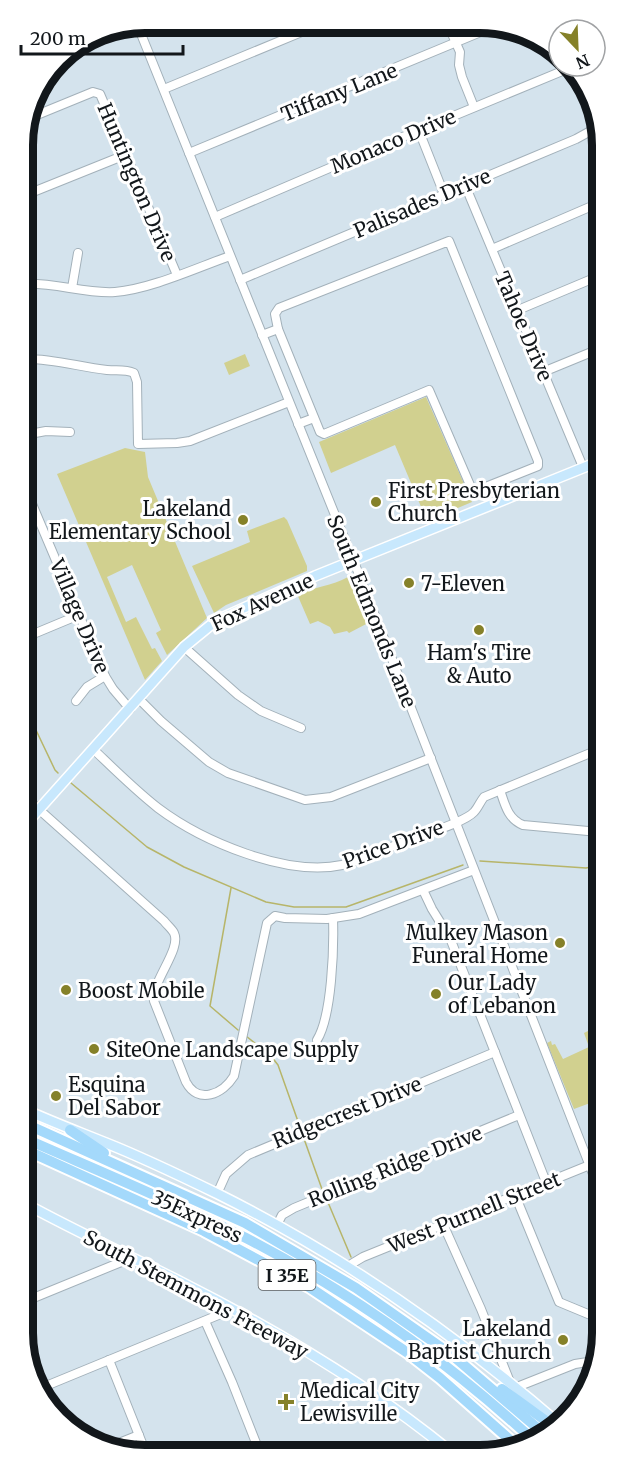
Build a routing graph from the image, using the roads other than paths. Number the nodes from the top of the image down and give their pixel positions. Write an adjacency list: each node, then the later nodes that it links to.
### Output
1 (141, 33): 7 (street, South Edmonds Lane)
2 (299, 33): 7 (street)
3 (452, 33): 5 (street)
4 (479, 33): 5 (street, Tiffany Lane)
5 (456, 43): 8 (street); 12 (street, Tiffany Lane)
6 (547, 78): 8 (street, Monaco Drive)
7 (164, 89): 12 (street, South Edmonds Lane)
8 (474, 107): 10 (street, Monaco Drive)
9 (37, 115): 13 (street, Huntington Drive)
10 (419, 131): 16 (street); 18 (street, Monaco Drive)
11 (591, 131): 14 (street, Palisades Drive)
12 (189, 153): 18 (street, South Edmonds Lane)
13 (125, 154): 15 (street); 22 (street, Huntington Drive)
14 (465, 185): 16 (street, Palisades Drive); 19 (street, Tahoe Drive)
15 (33, 192)
16 (444, 194): 24 (street, Palisades Drive)
17 (592, 206): 19 (street)
18 (215, 217): 21 (street, South Edmonds Lane)
19 (492, 249): 27 (street, Tahoe Drive)
20 (78, 253): 26 (street)
21 (230, 256): 22 (street); 24 (street, South Edmonds Lane)
22 (177, 275): 26 (street)
23 (592, 279): 27 (street)
24 (240, 280): 29 (street, South Edmonds Lane)
25 (33, 284): 26 (street)
26 (72, 288)
27 (518, 310): 32 (street, Tahoe Drive)
28 (279, 329): 29 (street); 34 (street); 40 (street)
29 (262, 335): 33 (street, South Edmonds Lane)
30 (592, 352): 32 (street)
31 (33, 359): 33 (street)
32 (543, 372): 39 (street, Tahoe Drive)
33 (289, 402): 35 (street, South Edmonds Lane)
34 (314, 418): 35 (street); 40 (street)
35 (298, 424): 43 (street, South Edmonds Lane)
36 (70, 432): 37 (street)
37 (33, 433)
38 (592, 464): 39 (main road, Fox Avenue)
39 (584, 467): 41 (main road, Fox Avenue)
40 (495, 484): 41 (street)
41 (502, 500): 43 (main road, Fox Avenue)
42 (33, 506): 44 (street, Village Drive)
43 (353, 561): 46 (main road, Fox Avenue); 54 (street, South Edmonds Lane)
44 (79, 615): 45 (street); 47 (street, Village Drive)
45 (33, 634)
46 (184, 647): 48 (main road, Fox Avenue); 51 (street)
47 (105, 676): 49 (street); 50 (street, Village Drive)
48 (140, 699): 50 (main road, Fox Avenue); 54 (street)
49 (76, 701)
50 (130, 709): 52 (main road, Fox Avenue)
51 (302, 728)
52 (93, 749): 57 (main road, Fox Avenue); 59 (street, Price Drive)
53 (592, 752): 55 (street, Price Drive)
54 (431, 758): 59 (street, South Edmonds Lane)
55 (500, 790): 59 (street, Price Drive); 60 (street)
56 (33, 805): 57 (street)
57 (38, 810): 58 (main road, Fox Avenue); 63 (street)
58 (33, 816)
59 (456, 822): 61 (street, South Edmonds Lane)
60 (592, 830)
61 (474, 870): 62 (street); 74 (street, South Edmonds Lane)
62 (423, 890): 63 (street); 65 (street)
63 (333, 918): 64 (street)
64 (317, 1040)
65 (495, 1052): 67 (street); 77 (street, Ridgecrest Drive)
66 (33, 1113): 69 (main road)
67 (519, 1115): 76 (street); 81 (street, Rolling Ridge Drive)
68 (33, 1127): 72 (highway, I 35E)
69 (70, 1130): 72 (highway); 77 (main road)
70 (33, 1142): 96 (highway, 35Express)
71 (33, 1153): 98 (highway, I 35E)
72 (112, 1162): 88 (highway, I 35E)
73 (592, 1164): 74 (street, West Purnell Street)
74 (589, 1165): 75 (street, South Edmonds Lane); 76 (street, West Purnell Street)
75 (592, 1172)
76 (546, 1182): 78 (street, West Purnell Street)
77 (217, 1194): 81 (main road)
78 (515, 1195): 80 (street, West Purnell Street); 86 (street)
79 (33, 1212): 82 (main road, South Stemmons Freeway)
80 (443, 1224): 83 (street, West Purnell Street); 91 (street)
81 (277, 1225): 83 (main road)
82 (131, 1258): 84 (street); 85 (main road, South Stemmons Freeway)
83 (348, 1266): 91 (main road)
84 (33, 1298)
85 (233, 1309): 87 (street); 102 (main road, South Stemmons Freeway)
86 (592, 1316)
87 (205, 1321): 89 (street); 101 (street)
88 (452, 1355): 94 (highway); 95 (highway, I 35E)
89 (109, 1360): 92 (street); 97 (street)
90 (588, 1362): 91 (street)
91 (513, 1385): 93 (main road)
92 (47, 1386)
93 (552, 1418)
94 (547, 1422)
95 (538, 1428)
96 (527, 1434)
97 (139, 1435): 99 (street); 100 (street)
98 (511, 1441)
99 (121, 1442)
100 (143, 1445)
101 (257, 1445)
102 (442, 1445)

